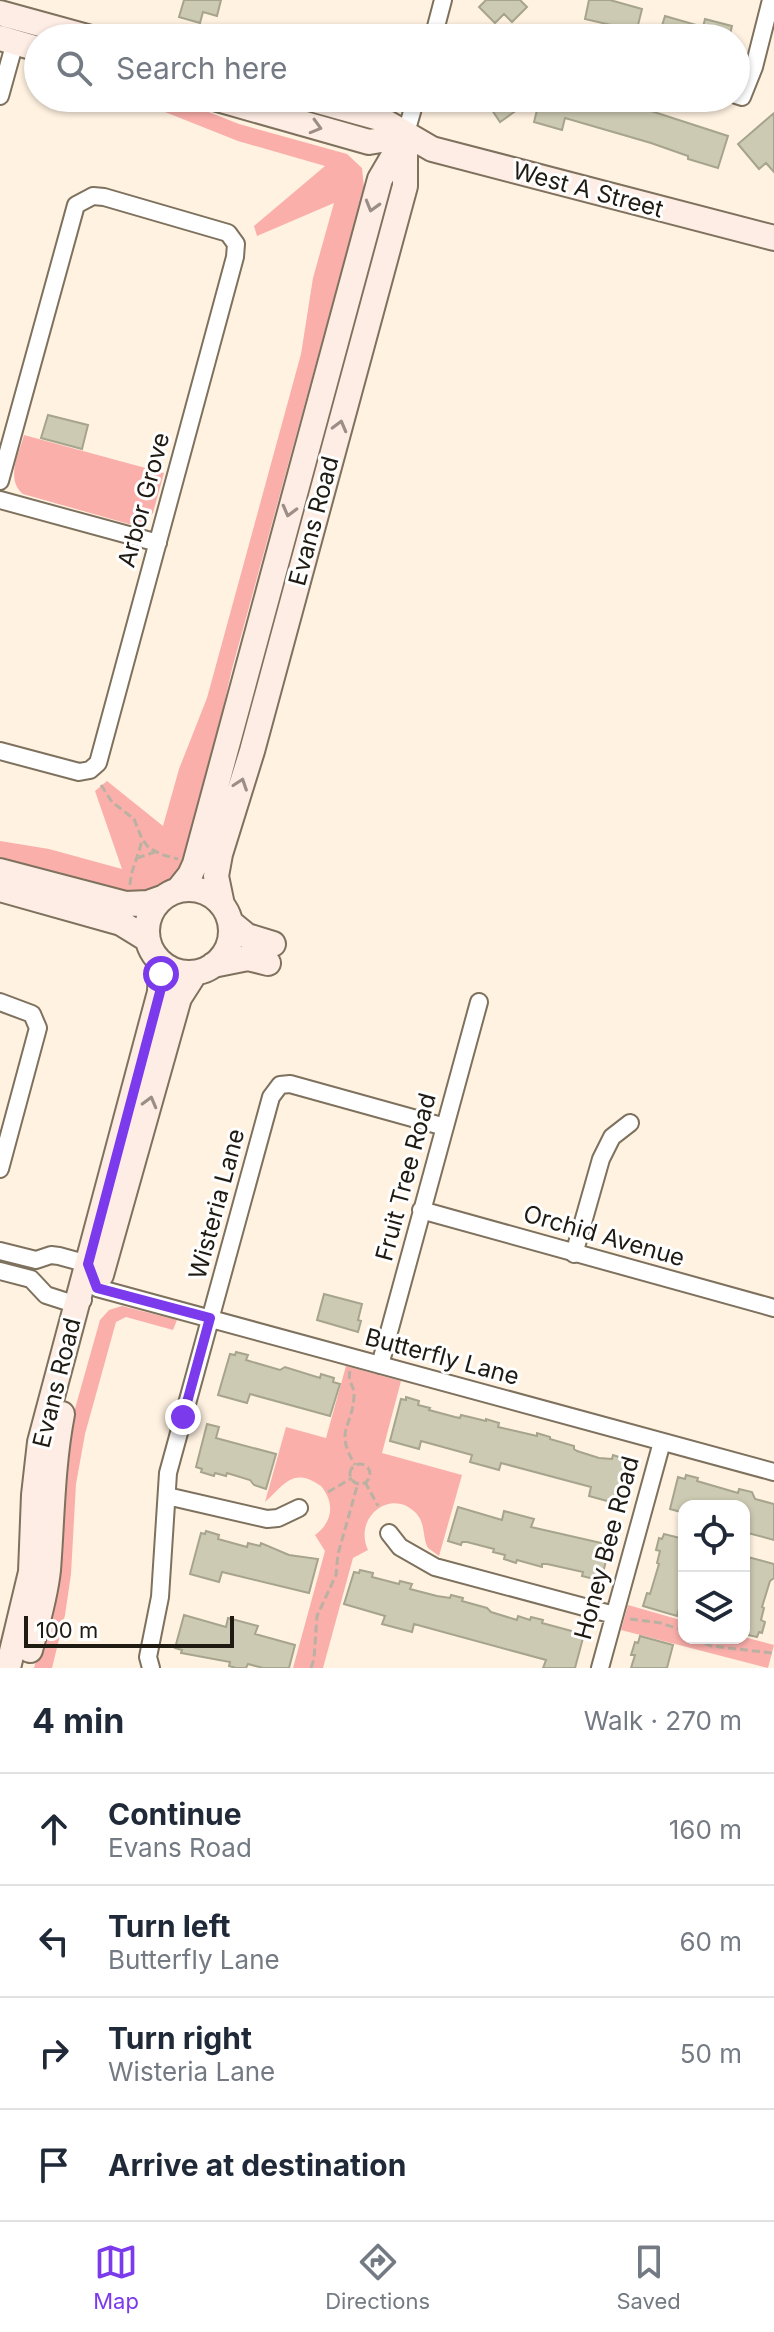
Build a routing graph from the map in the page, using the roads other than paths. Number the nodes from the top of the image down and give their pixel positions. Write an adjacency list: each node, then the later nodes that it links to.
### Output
1 (443, 0): 5 (street)
2 (771, 0): 7 (street)
3 (0, 13): 4 (street)
4 (40, 24)
5 (437, 24)
6 (18, 43): 8 (street)
7 (750, 75)
8 (0, 96)
9 (263, 112): 12 (street, one-way to 12)
10 (357, 112): 12 (street, West A Street)
11 (412, 112): 12 (street, Evans Road)
12 (405, 136): 13 (street, West A Street); 17 (street, Evans Road, one-way to 17); 18 (street, Evans Road, one-way to 12)
13 (774, 238)
14 (0, 481): 16 (street, Arbor Grove)
15 (0, 500): 16 (street)
16 (158, 543): 19 (street, Arbor Grove)
17 (280, 544): 18 (street); 22 (street, Evans Road)
18 (306, 550): 23 (street, Evans Road, one-way to 18)
19 (0, 751)
20 (0, 871): 22 (street)
21 (0, 889): 24 (street)
22 (170, 894): 23 (street); 24 (street)
23 (226, 914): 26 (street); 26 (street)
24 (147, 939): 25 (street)
25 (161, 963): 26 (street); 36 (street, Evans Road)
26 (204, 969): 39 (street, Evans Road, one-way to 26)
27 (0, 1002): 31 (street)
28 (479, 1002): 30 (street, Fruit Tree Road)
29 (630, 1123): 34 (street)
30 (445, 1127): 32 (street, Fruit Tree Road); 42 (street, Wisteria Lane)
31 (0, 1169)
32 (421, 1210): 34 (street, Orchid Avenue); 43 (street, Fruit Tree Road)
33 (0, 1251): 35 (street)
34 (574, 1254): 41 (street, Orchid Avenue)
35 (36, 1260): 36 (street); 38 (street)
36 (88, 1264): 39 (street); 40 (street, Evans Road)
37 (0, 1271): 38 (street)
38 (31, 1279): 40 (street)
39 (97, 1288): 40 (street); 42 (street, Butterfly Lane); 51 (street, Evans Road)
40 (77, 1305): 50 (street, Evans Road)
41 (774, 1308)
42 (210, 1318): 43 (street, Butterfly Lane); 46 (street, Wisteria Lane)
43 (380, 1365): 44 (street, Butterfly Lane)
44 (662, 1442): 45 (street, Butterfly Lane); 49 (street, Honey Bee Road)
45 (774, 1472)
46 (167, 1496): 47 (street); 52 (street, Wisteria Lane)
47 (299, 1508)
48 (389, 1533): 49 (street)
49 (620, 1616): 53 (street, Honey Bee Road)
50 (8, 1668)
51 (25, 1668)
52 (151, 1668)
53 (600, 1668)

